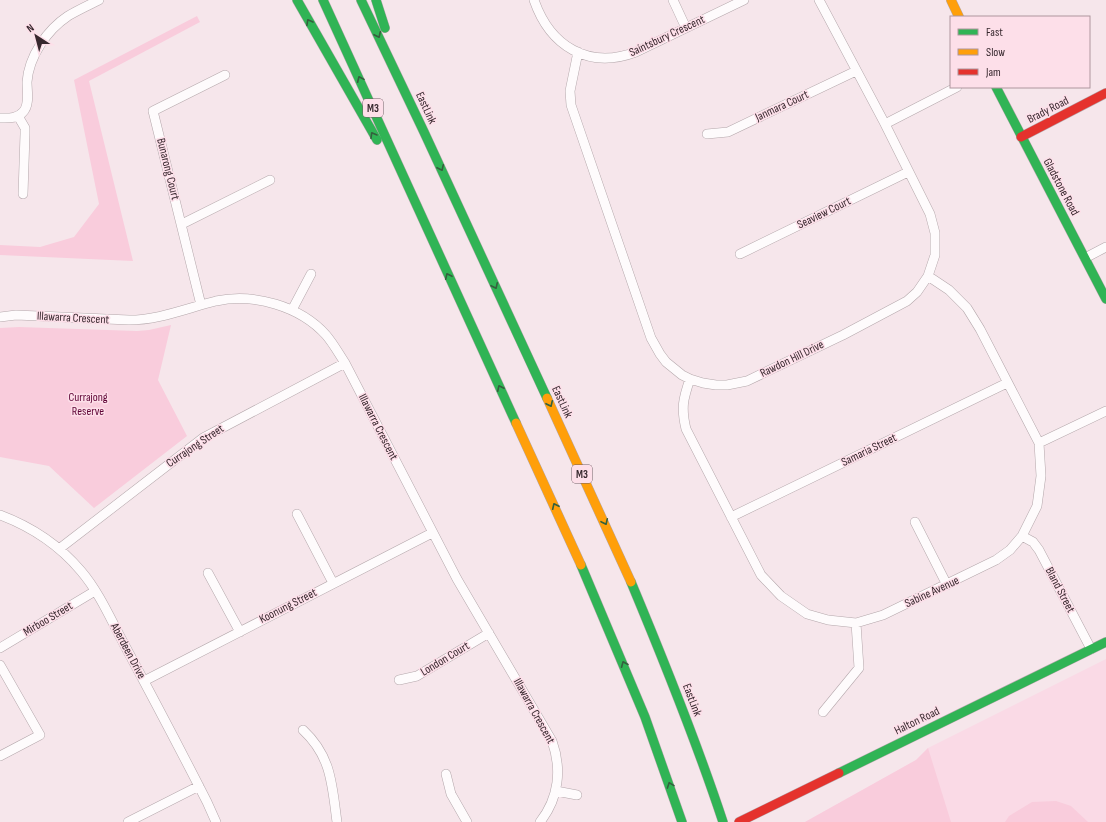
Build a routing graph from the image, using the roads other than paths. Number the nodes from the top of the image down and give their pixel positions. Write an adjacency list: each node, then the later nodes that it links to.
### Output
1 (99, 0): 19 (street)
2 (297, 0): 28 (main road, one-way to 2)
3 (324, 0): 28 (main road, M3, one-way to 3)
4 (361, 0): 22 (main road, EastLink / M3, one-way to 22)
5 (376, 0): 22 (main road)
6 (534, 0): 13 (street, Saintsbury Crescent)
7 (673, 0): 12 (street)
8 (744, 0): 12 (street, Saintsbury Crescent)
9 (819, 0): 14 (street, Rawdon Hill Drive)
10 (951, 0): 11 (main road)
11 (959, 16)
12 (686, 28): 13 (street, Saintsbury Crescent)
13 (578, 52): 40 (street, Rawdon Hill Drive)
14 (856, 71): 21 (street, Rawdon Hill Drive); 23 (street, Janmara Court)
15 (225, 75): 29 (street, Bunarong Court)
16 (955, 88): 21 (street)
17 (997, 88): 24 (main road, Gladstone Road)
18 (1106, 93): 24 (main road, Brady Road)
19 (18, 116): 20 (street); 27 (street)
20 (0, 118)
21 (885, 124): 25 (street, Rawdon Hill Drive)
22 (424, 132): 78 (main road, EastLink / M3, one-way to 78)
23 (707, 134)
24 (1022, 137): 32 (main road, Gladstone Road)
25 (908, 172): 31 (street, Seaview Court); 34 (street, Rawdon Hill Drive)
26 (270, 180): 29 (street)
27 (23, 194)
28 (421, 217): 77 (main road, M3, one-way to 28)
29 (182, 224): 36 (street, Bunarong Court)
30 (1106, 247): 32 (street)
31 (740, 254)
32 (1085, 258): 35 (main road, Gladstone Road)
33 (311, 274): 37 (street)
34 (928, 276): 40 (street, Rawdon Hill Drive); 41 (street, Sabine Avenue)
35 (1106, 299)
36 (201, 305): 37 (street, Illawarra Crescent); 38 (street, Illawarra Crescent)
37 (292, 310): 39 (street, Illawarra Crescent)
38 (0, 317)
39 (345, 363): 48 (street, Illawarra Crescent); 50 (street, Currajong Street)
40 (690, 379): 46 (street, Sabine Avenue)
41 (1007, 383): 43 (street, Sabine Avenue); 46 (street, Samaria Street)
42 (1106, 411): 43 (street)
43 (1039, 443): 49 (street, Sabine Avenue)
44 (297, 514): 52 (street)
45 (0, 515): 50 (street, Aberdeen Drive)
46 (731, 517): 55 (street, Sabine Avenue)
47 (915, 522): 53 (street)
48 (432, 533): 52 (street, Koonung Street); 57 (street, Illawarra Crescent)
49 (1022, 536): 53 (street, Sabine Avenue); 60 (street, Bland Street)
50 (59, 550): 54 (street, Aberdeen Drive)
51 (208, 573): 56 (street)
52 (333, 583): 56 (street, Koonung Street)
53 (947, 585): 55 (street, Sabine Avenue)
54 (95, 591): 59 (street, Mirboo Street); 63 (street, Aberdeen Drive)
55 (856, 623): 64 (street)
56 (240, 632): 63 (street, Koonung Street)
57 (489, 633): 62 (street, London Court); 69 (street, Illawarra Crescent)
58 (1106, 642): 60 (main road, Halton Road)
59 (0, 648)
60 (1091, 649): 71 (main road, Halton Road)
61 (0, 665): 66 (street)
62 (399, 680)
63 (144, 681): 68 (street, Aberdeen Drive)
64 (823, 712)
65 (302, 730): 74 (street)
66 (0, 756)
67 (446, 774): 75 (street)
68 (199, 786): 72 (street); 73 (street, Aberdeen Drive)
69 (556, 791): 70 (street); 76 (street, Illawarra Crescent)
70 (577, 796)
71 (743, 820)
72 (128, 822)
73 (216, 822)
74 (337, 822)
75 (467, 822)
76 (540, 822)
77 (682, 822)
78 (723, 822)

